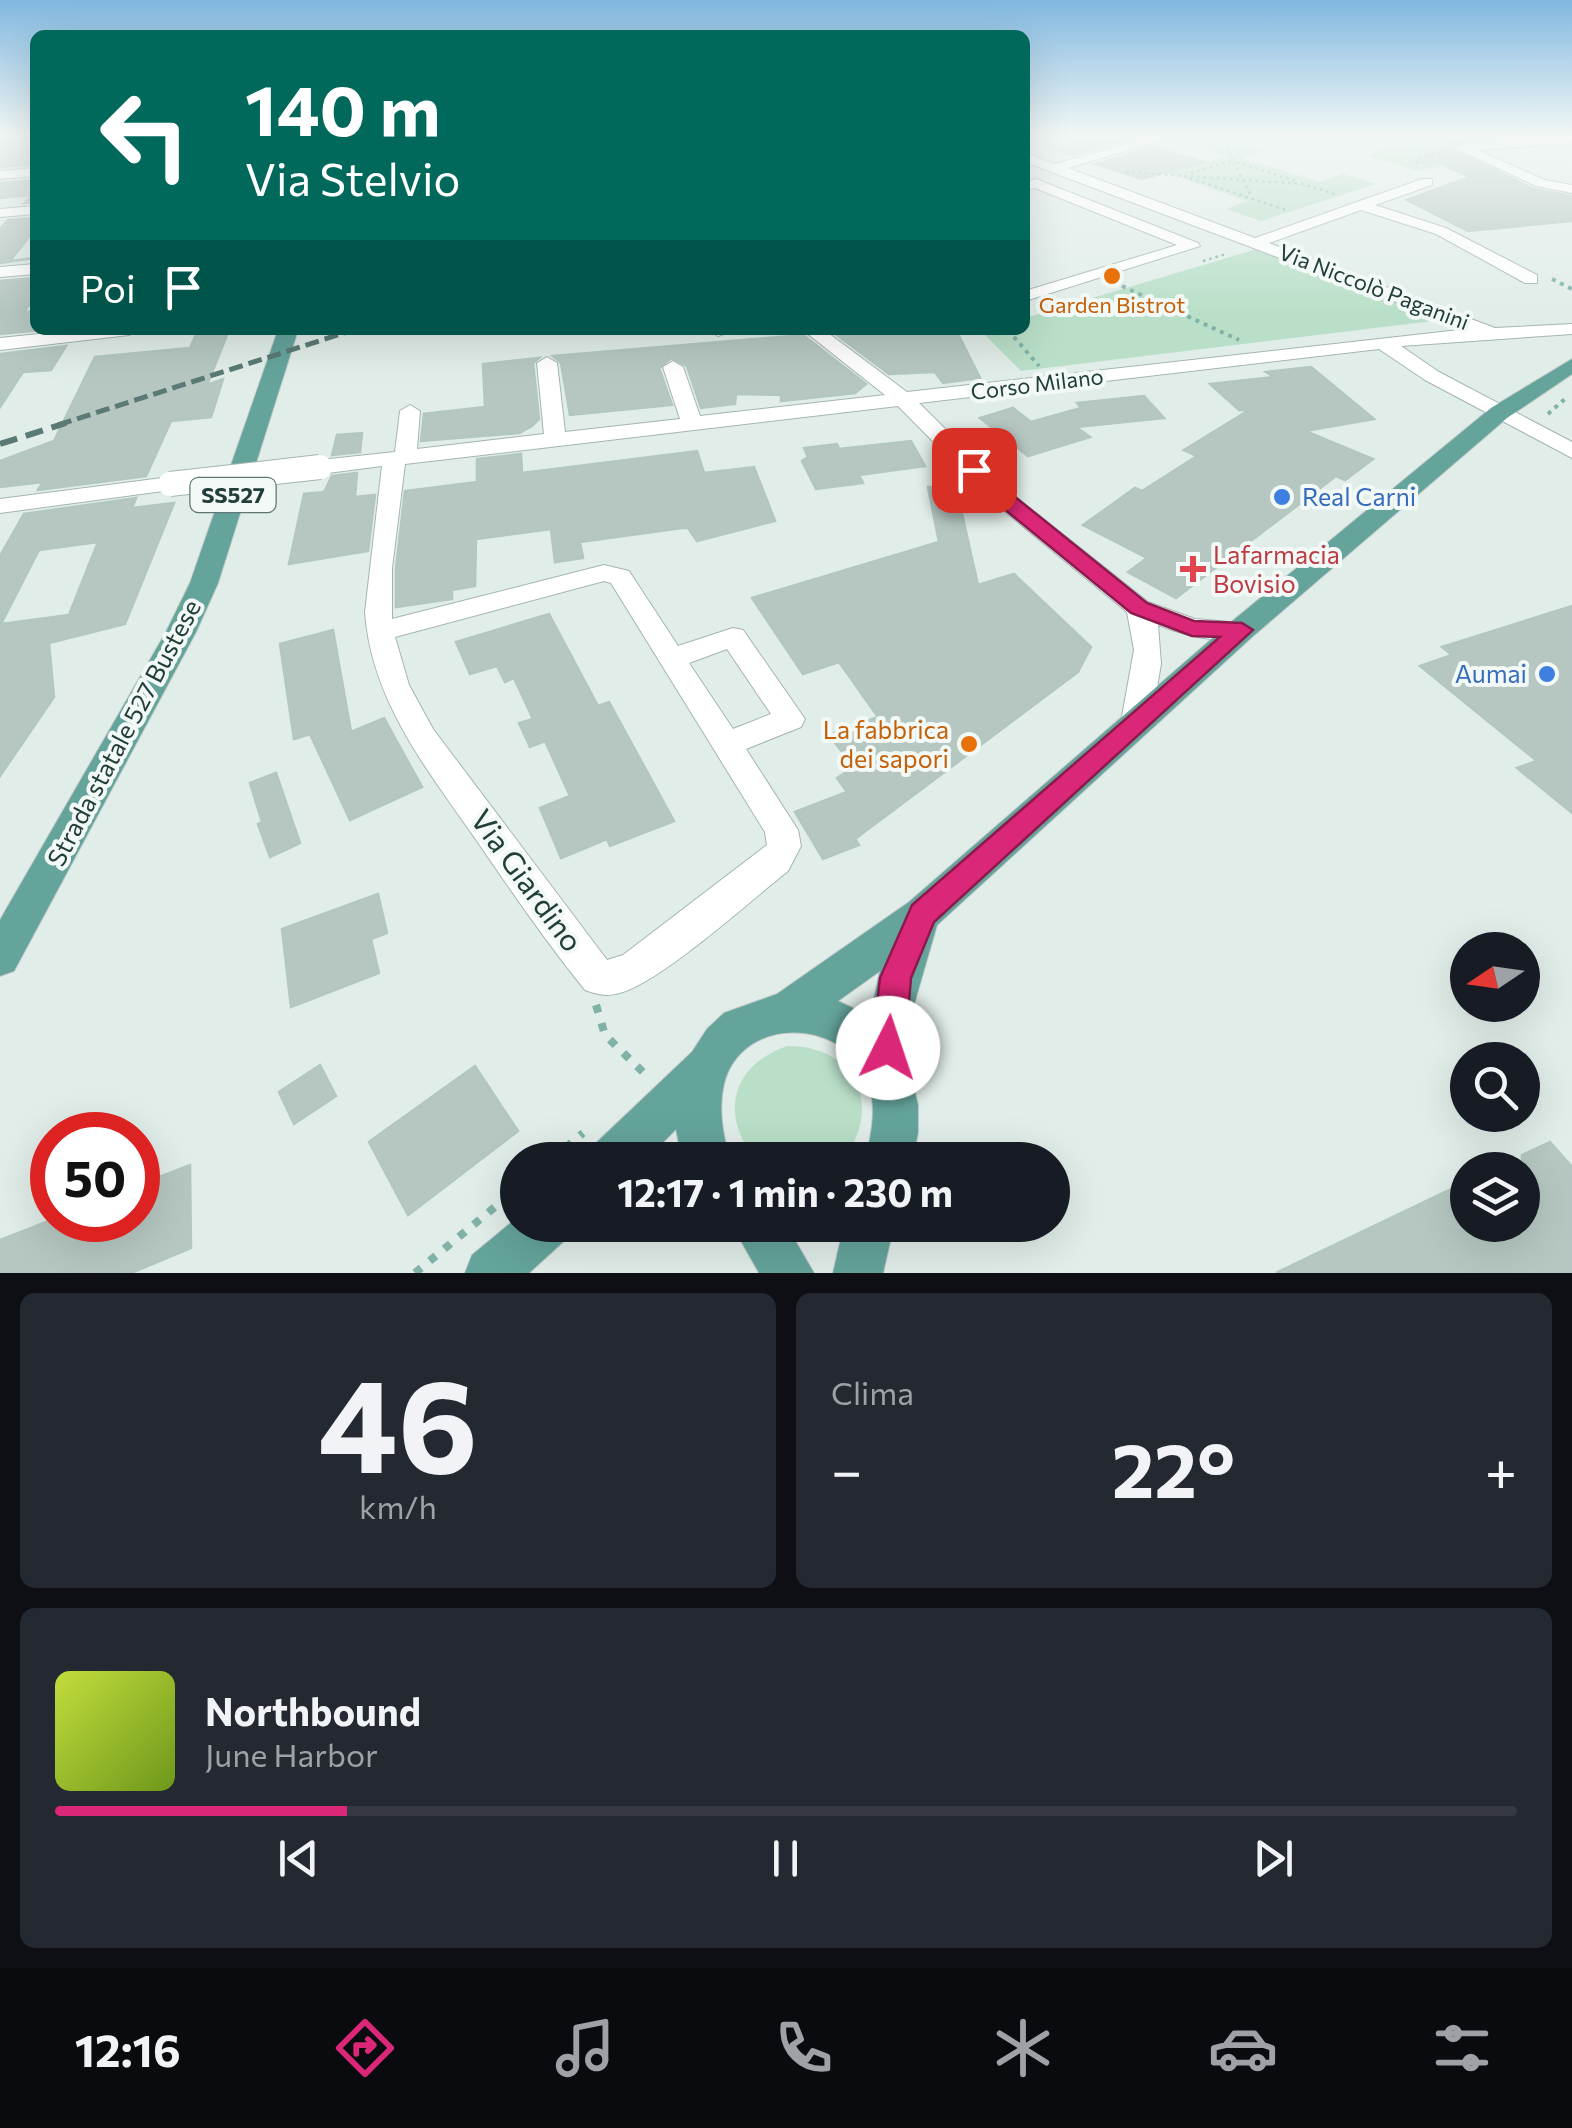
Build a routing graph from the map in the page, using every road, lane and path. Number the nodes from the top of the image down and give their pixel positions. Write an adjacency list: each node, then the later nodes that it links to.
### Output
1 (1079, 195): 13 (street)
2 (1099, 195): 11 (street, Via Niccolò Paganini)
3 (1242, 195): 6 (path, Via Niccolò Paganini)
4 (1251, 195): 6 (path)
5 (1388, 195): 7 (street, Via Niccolò Paganini)
6 (1253, 199): 10 (path, Via Niccolò Paganini)
7 (1360, 205): 10 (street, Via Niccolò Paganini); 17 (street)
8 (30, 210): 9 (street)
9 (0, 213)
10 (1315, 220): 12 (street, Via Niccolò Paganini)
11 (1228, 234): 12 (street, Via Niccolò Paganini); 13 (street); 14 (path)
12 (1257, 242): 21 (street, Via Niccolò Paganini)
13 (1185, 245): 19 (street)
14 (1196, 263)
15 (30, 269): 16 (street)
16 (0, 272)
17 (1531, 279)
18 (1140, 280): 28 (path)
19 (1030, 293)
20 (1572, 329): 21 (street, Corso Milano)
21 (1492, 331): 26 (street, Corso Milano)
22 (83, 335): 27 (street)
23 (286, 335): 50 (main road, Strada statale 527 Bustese / SS527)
24 (819, 335): 34 (street)
25 (1012, 335): 32 (path)
26 (1383, 343): 28 (street, Corso Milano); 35 (street)
27 (0, 344)
28 (1264, 357): 32 (street, Corso Milano)
29 (546, 363): 39 (street)
30 (1572, 365): 35 (main road)
31 (673, 367): 38 (street)
32 (1054, 382): 34 (street, Corso Milano)
33 (1572, 393): 37 (path)
34 (902, 399): 38 (street, Corso Milano); 43 (street)
35 (1489, 408): 40 (street); 44 (main road)
36 (410, 411): 41 (street)
37 (1546, 414)
38 (692, 424): 39 (street, Corso Milano)
39 (555, 440): 41 (street, Corso Milano)
40 (1572, 451)
41 (399, 458): 42 (street, Corso Milano, bridge); 45 (street, Via Giardino)
42 (0, 506)
43 (1139, 608): 44 (street); 47 (street)
44 (1242, 630): 47 (main road)
45 (380, 632): 46 (street, Via Giardino); 51 (street, Via Giardino)
46 (672, 659): 48 (street, Via Giardino); 48 (street)
47 (1136, 722): 49 (main road)
48 (727, 744): 51 (street, Via Giardino)
49 (923, 914): 52 (main road); 54 (main road)
50 (0, 958)
51 (598, 978): 55 (path)
52 (786, 1012): 53 (main road); 54 (main road)
53 (707, 1064): 56 (main road); 57 (main road)
54 (889, 1071): 58 (main road)
55 (645, 1074)
56 (631, 1142)
57 (700, 1142)
58 (895, 1142)
59 (500, 1235): 63 (path)
60 (517, 1242): 64 (main road)
61 (769, 1242): 65 (main road)
62 (864, 1242): 66 (main road)
63 (415, 1273)
64 (490, 1273)
65 (790, 1273)
66 (858, 1273)

